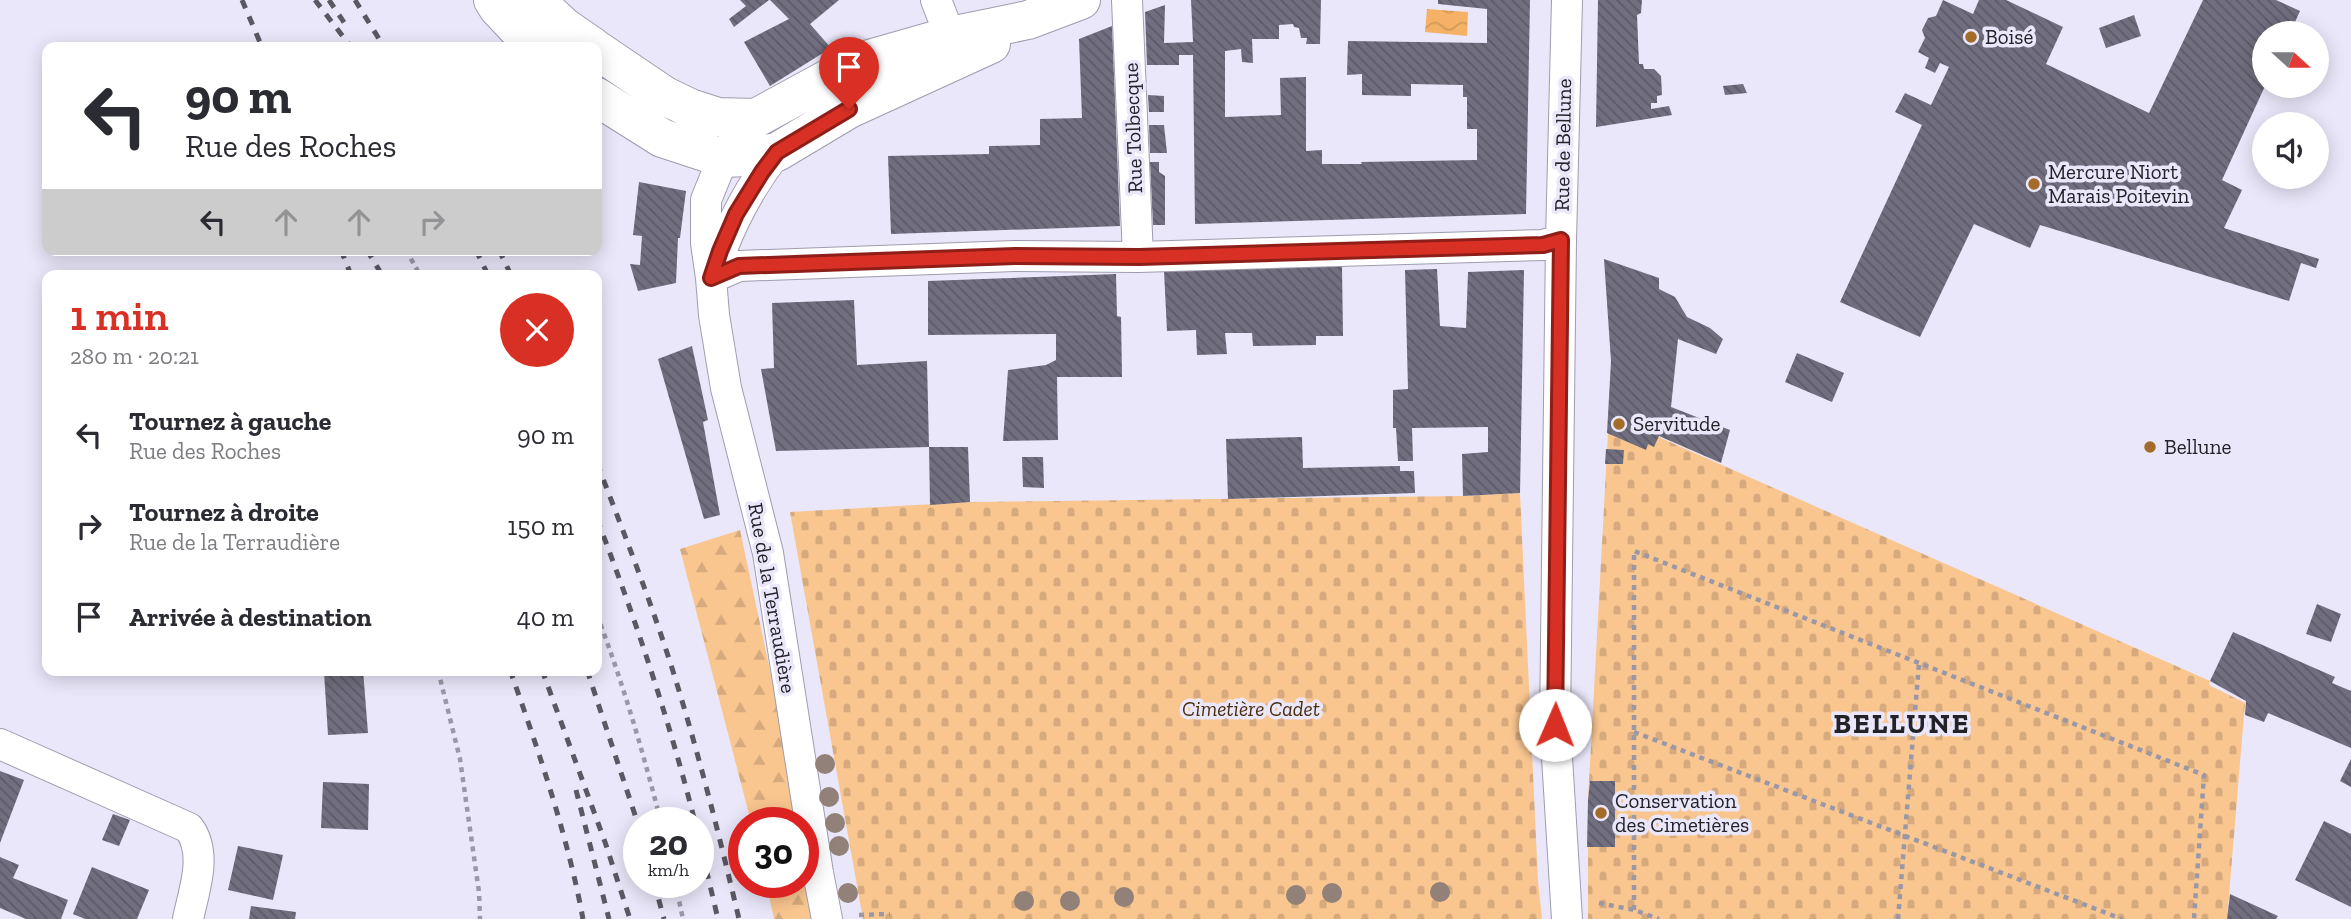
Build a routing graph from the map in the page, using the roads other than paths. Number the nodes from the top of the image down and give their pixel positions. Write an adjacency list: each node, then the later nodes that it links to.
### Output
1 (493, 0): 9 (main road)
2 (535, 0): 10 (main road)
3 (936, 0): 8 (street)
4 (1082, 0): 7 (main road, Rue de la Terraudière)
5 (1127, 0): 17 (street, Rue Tolbecque)
6 (1567, 0): 16 (street, Rue de Bellune)
7 (1028, 20): 8 (main road, Rue de la Terraudière); 14 (main road, Rue de la Terraudière)
8 (950, 36): 13 (main road, Rue de la Terraudière)
9 (530, 42)
10 (585, 42)
11 (602, 54): 13 (main road)
12 (602, 100): 15 (main road)
13 (756, 118): 15 (street, Rue de la Terraudière)
14 (777, 152): 15 (main road); 18 (street, Rue de la Terraudière)
15 (723, 158): 18 (street, Rue de la Terraudière)
16 (1561, 240): 17 (street); 20 (street, Rue de Bellune)
17 (1139, 257): 18 (street)
18 (711, 278): 21 (street, Rue de la Terraudière)
19 (0, 744): 22 (street)
20 (1577, 910)
21 (839, 918)
22 (188, 919)

